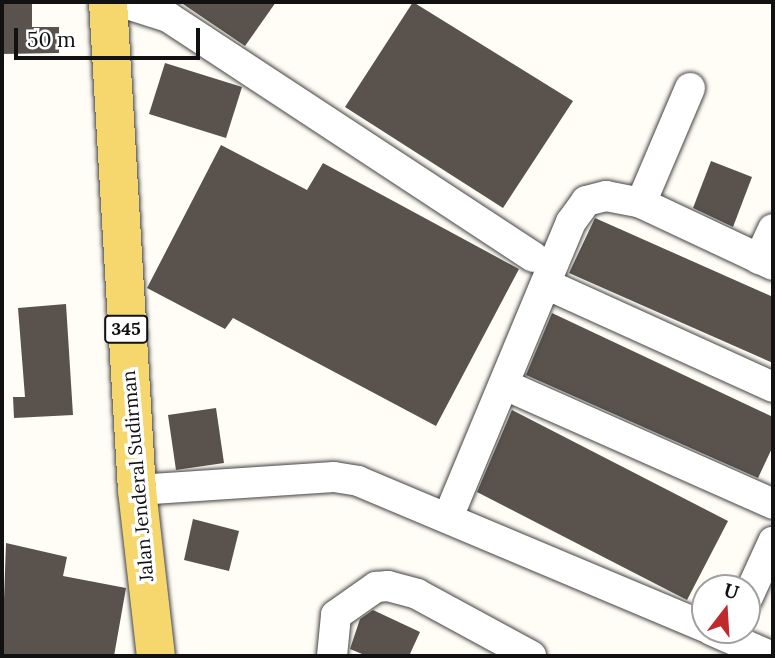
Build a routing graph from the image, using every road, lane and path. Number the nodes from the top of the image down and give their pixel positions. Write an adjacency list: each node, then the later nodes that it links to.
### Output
1 (108, 2): 11 (main road, Jalan Jenderal Sudirman / 345)
2 (121, 2): 6 (street)
3 (690, 88): 4 (street)
4 (640, 203): 7 (street); 8 (street)
5 (773, 229): 7 (street)
6 (533, 257)
7 (766, 262)
8 (546, 284): 9 (street); 10 (street)
9 (505, 385): 12 (street); 13 (street)
10 (773, 387)
11 (137, 490): 13 (street); 18 (main road, Jalan Jenderal Sudirman / 345)
12 (773, 504)
13 (449, 515): 16 (street)
14 (773, 542): 15 (street)
15 (758, 574)
16 (691, 619)
17 (746, 644): 21 (street)
18 (156, 656)
19 (332, 656): 20 (street)
20 (531, 656)
21 (770, 656)

